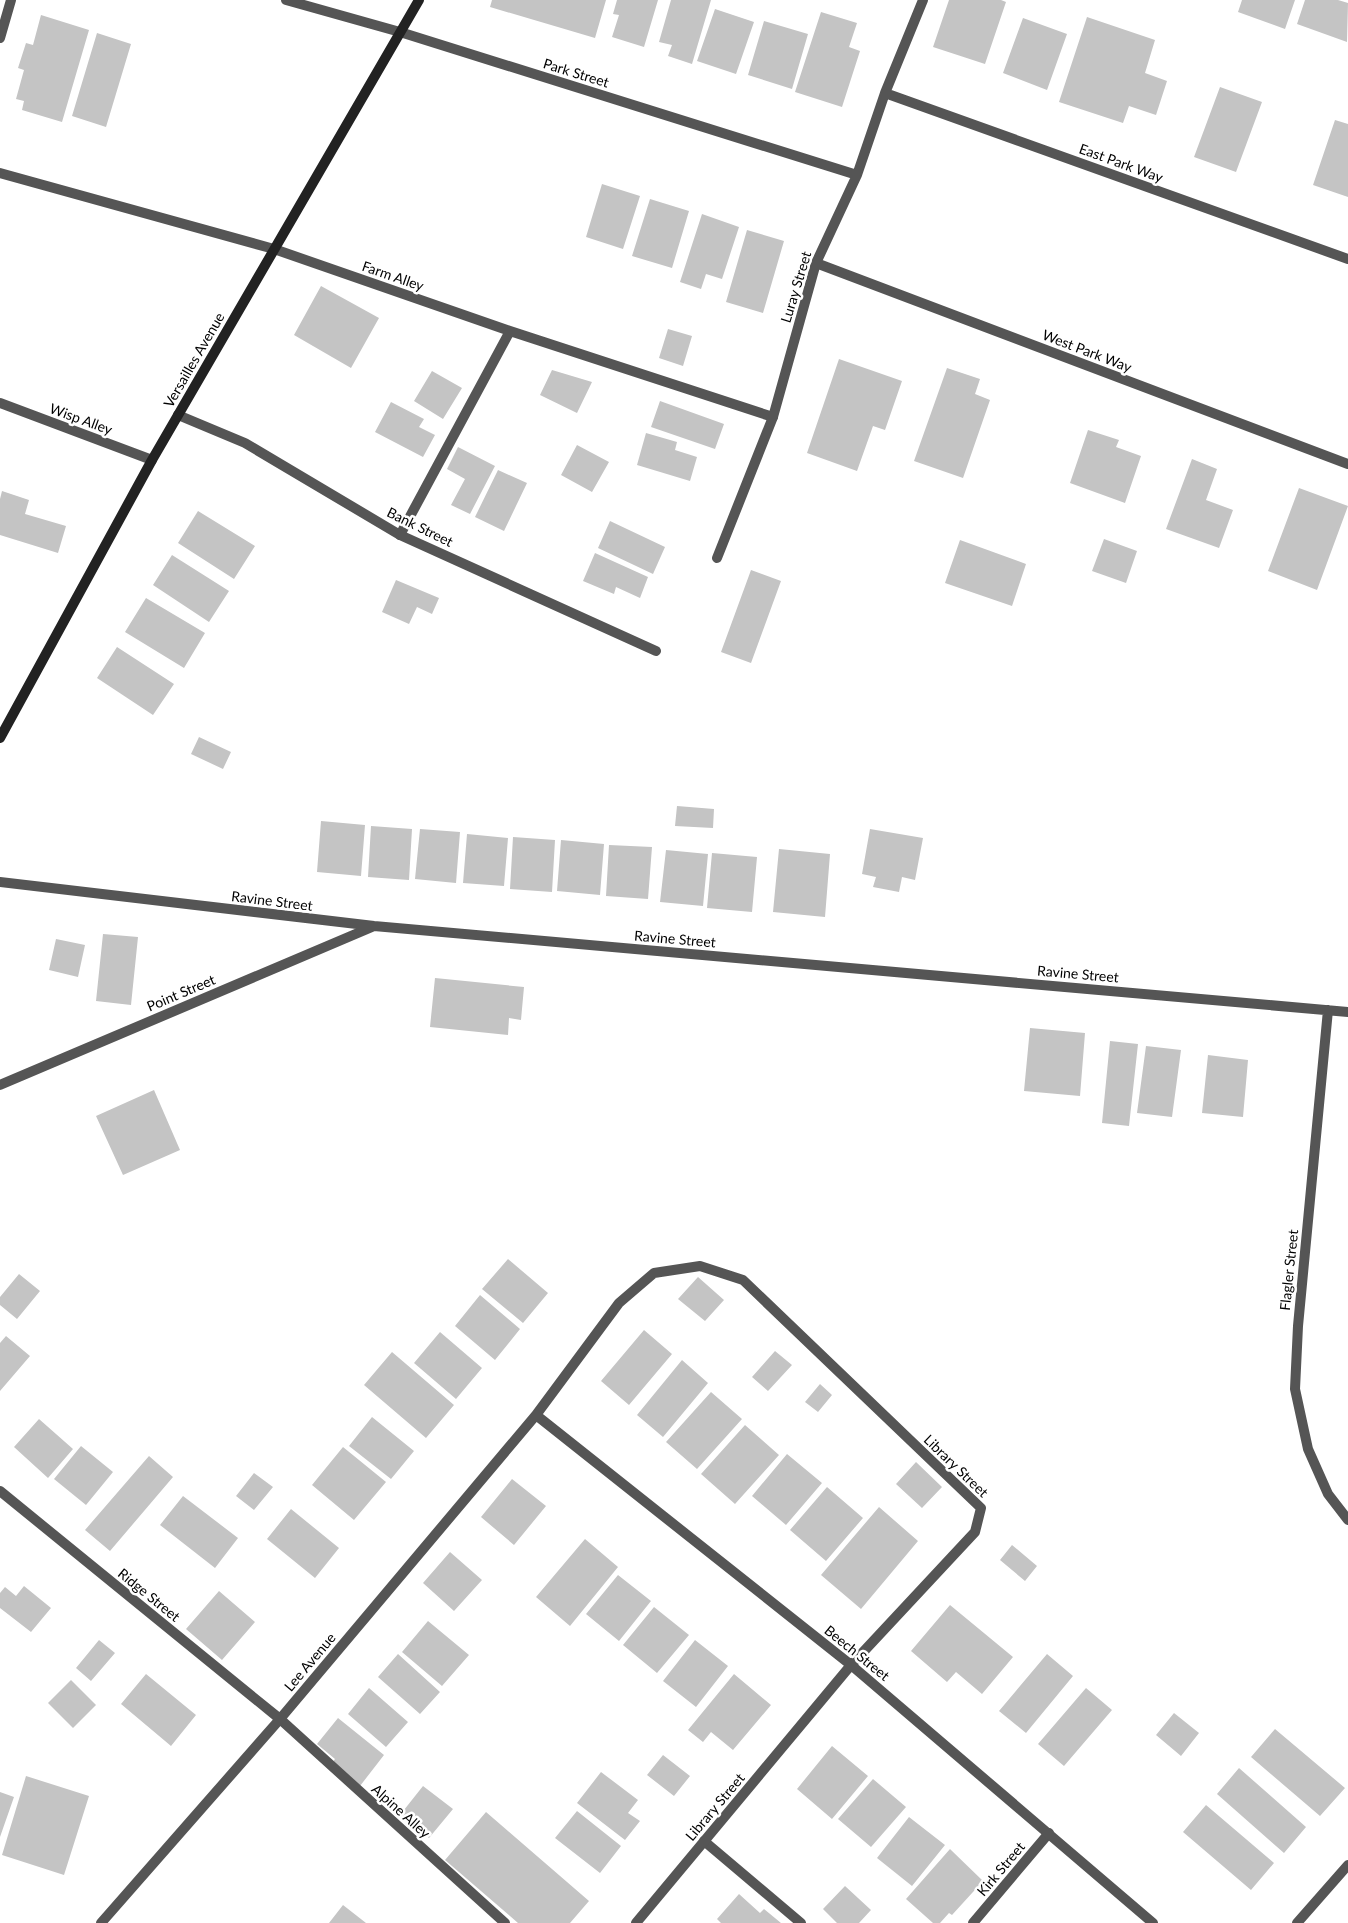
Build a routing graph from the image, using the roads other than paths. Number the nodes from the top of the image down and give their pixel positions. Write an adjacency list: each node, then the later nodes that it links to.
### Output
1 (11, 0): 6 (street)
2 (286, 0): 5 (street, Park Street)
3 (418, 0): 5 (street, Versailles Avenue)
4 (923, 0): 7 (street, Luray Street)
5 (400, 32): 9 (street, Park Street); 10 (street, Versailles Avenue)
6 (0, 38)
7 (885, 93): 9 (street, Luray Street); 11 (street, East Park Way)
8 (0, 172): 10 (street, Farm Alley)
9 (857, 175): 12 (street, Luray Street)
10 (274, 249): 13 (street, Farm Alley); 15 (street, Versailles Avenue)
11 (1348, 259)
12 (816, 263): 16 (street, Luray Street); 18 (street, West Park Way)
13 (510, 331): 16 (street, Farm Alley); 19 (street)
14 (0, 404): 17 (street, Wisp Alley)
15 (178, 415): 17 (street, Versailles Avenue); 19 (street, Bank Street)
16 (773, 417): 20 (street, Luray Street)
17 (152, 460): 22 (street, Versailles Avenue)
18 (1348, 464)
19 (400, 535): 21 (street, Bank Street)
20 (716, 558)
21 (656, 651)
22 (0, 738)
23 (0, 882): 24 (street, Ravine Street)
24 (374, 926): 25 (street, Ravine Street); 27 (street, Point Street)
25 (1328, 1010): 26 (street, Ravine Street); 30 (street, Flagler Street)
26 (1348, 1012)
27 (0, 1085)
28 (536, 1415): 31 (street, Beech Street); 31 (street, Library Street); 32 (street, Lee Avenue)
29 (0, 1491): 32 (street, Ridge Street)
30 (1348, 1520)
31 (851, 1665): 33 (street, Beech Street); 34 (street, Library Street)
32 (280, 1719): 36 (street, Lee Avenue); 37 (street, Alpine Alley)
33 (1049, 1833): 40 (street, Kirk Street); 41 (street, Beech Street)
34 (704, 1841): 38 (street, Library Street); 39 (street)
35 (1348, 1865): 42 (street)
36 (101, 1923)
37 (505, 1923)
38 (636, 1923)
39 (801, 1923)
40 (973, 1923)
41 (1153, 1923)
42 (1297, 1923)

